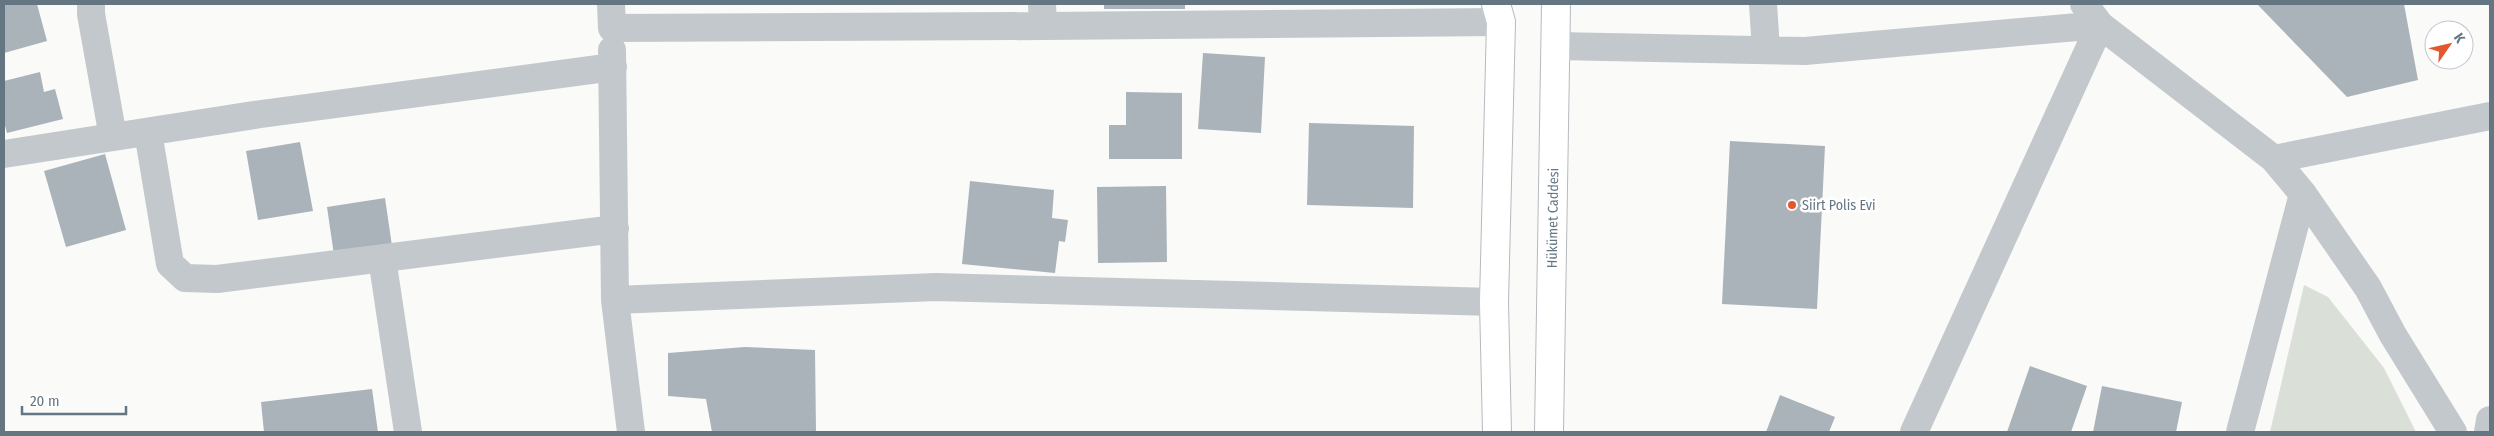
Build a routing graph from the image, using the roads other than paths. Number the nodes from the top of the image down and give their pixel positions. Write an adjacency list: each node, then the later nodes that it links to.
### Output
1 (91, 4): 13 (street)
2 (1556, 4): 8 (main road, Hükümet Caddesi)
3 (1763, 4): 9 (street)
4 (1499, 13): 6 (street); 20 (main road)
5 (2092, 14): 9 (street); 15 (street); 26 (street)
6 (1042, 15): 7 (street)
7 (612, 16): 10 (street)
8 (1556, 46): 9 (street); 25 (main road, Hükümet Caddesi)
9 (1766, 50)
10 (612, 67): 12 (street); 17 (street)
11 (2490, 116): 15 (street)
12 (148, 132): 13 (street); 18 (street)
13 (112, 137): 14 (street)
14 (4, 154)
15 (2274, 159): 16 (street)
16 (2303, 194): 27 (street); 28 (street)
17 (614, 229): 18 (street); 19 (street)
18 (382, 258): 22 (street)
19 (616, 300): 20 (street); 23 (street)
20 (1494, 302): 24 (main road)
21 (2490, 420): 29 (street)
22 (408, 432)
23 (631, 432)
24 (1497, 432)
25 (1549, 432)
26 (1914, 432)
27 (2240, 432)
28 (2452, 432)
29 (2488, 432)

